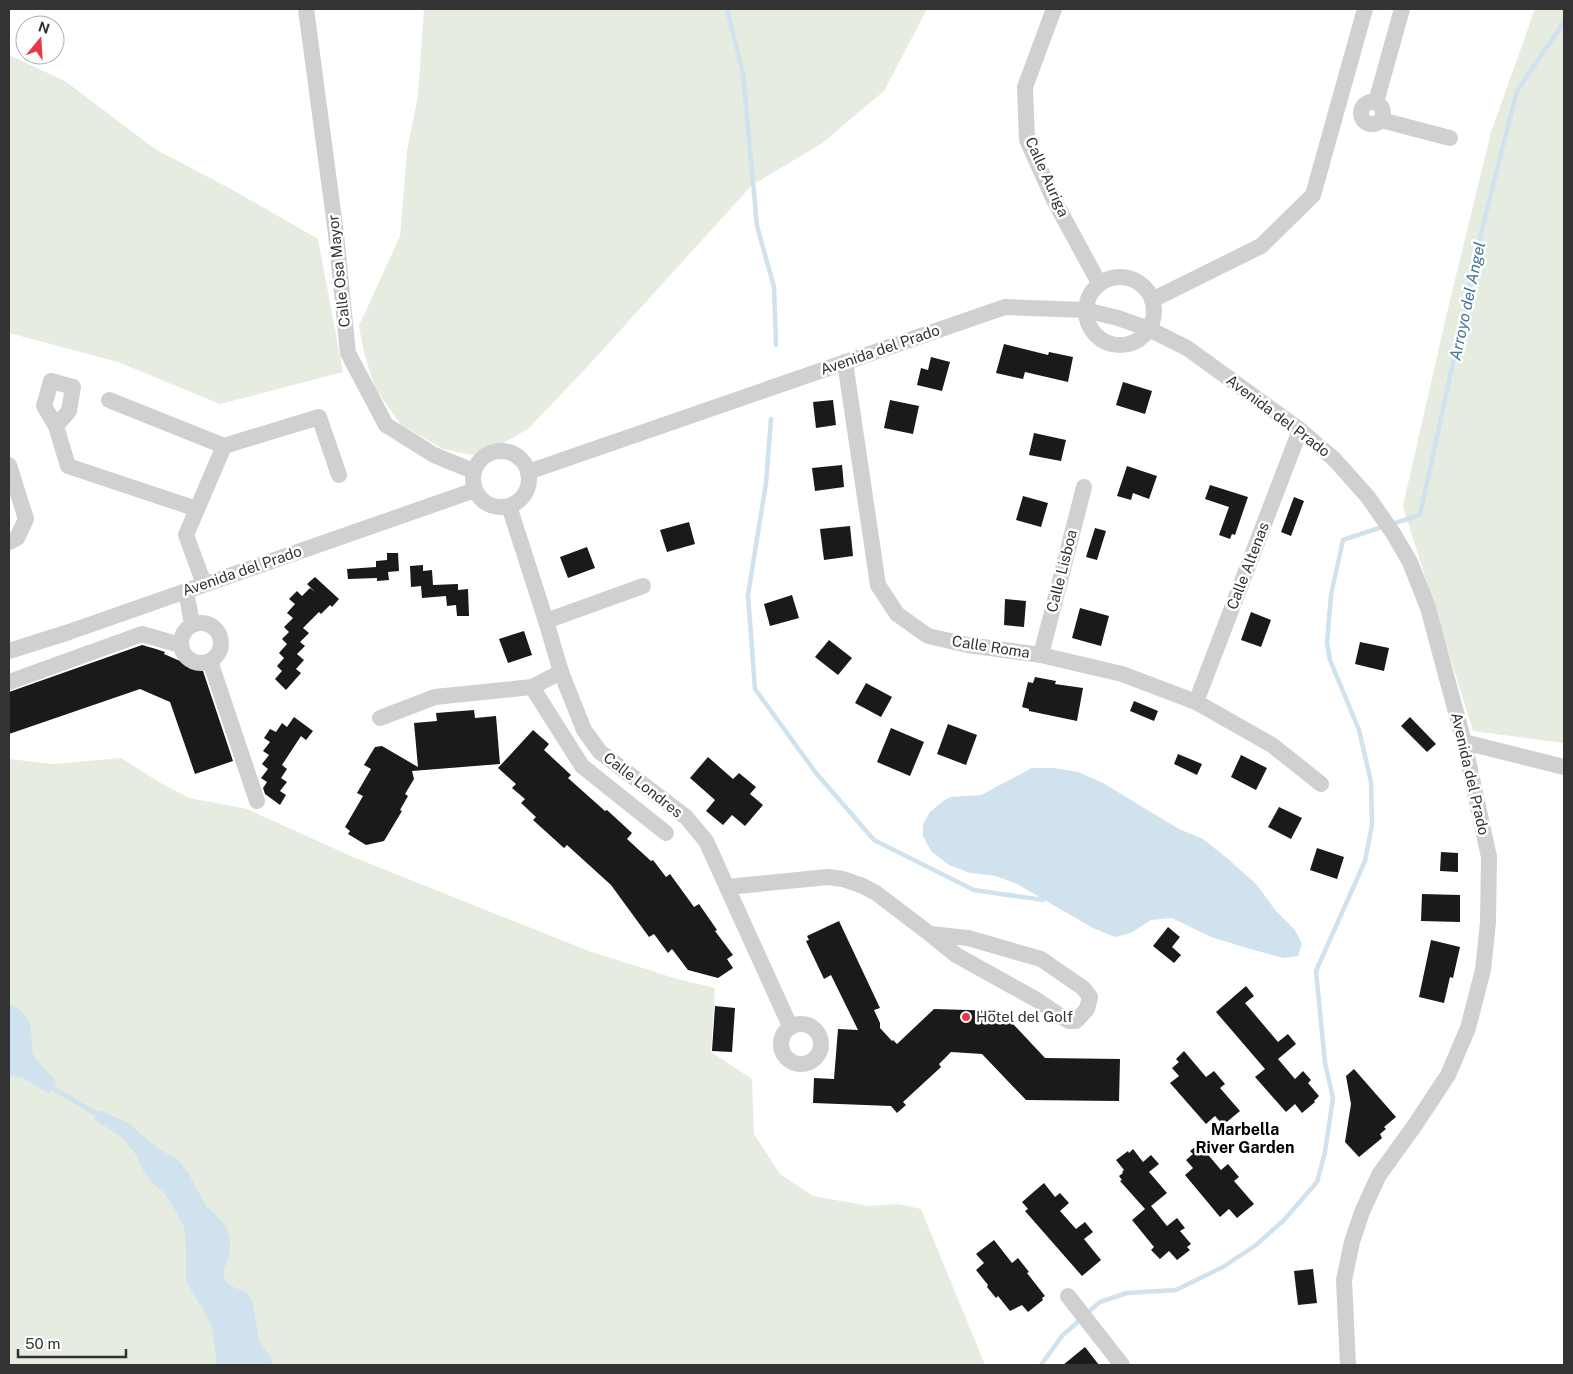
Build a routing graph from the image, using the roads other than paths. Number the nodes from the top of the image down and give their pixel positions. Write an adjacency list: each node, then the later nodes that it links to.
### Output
1 (306, 9): 16 (street, Calle Osa Mayor)
2 (1054, 9): 6 (street, Calle Auriga)
3 (1365, 9): 7 (street)
4 (1402, 9): 5 (street)
5 (1450, 138)
6 (1099, 283): 7 (street); 8 (street)
7 (1152, 300): 9 (street)
8 (1085, 310): 9 (street, Avenida del Prado); 9 (street); 10 (street, Avenida del Prado)
9 (1149, 329): 13 (street, Avenida del Prado)
10 (845, 362): 17 (street, Avenida del Prado); 31 (street, Calle Roma)
11 (109, 400): 14 (street)
12 (56, 426): 22 (street)
13 (1300, 430): 36 (street, Calle Altenas); 38 (street, Avenida del Prado)
14 (224, 446): 18 (street); 22 (street)
15 (9, 465): 23 (street)
16 (473, 471): 17 (street); 20 (street)
17 (528, 472): 21 (street)
18 (339, 476)
19 (1084, 487): 31 (street, Calle Lisboa)
20 (474, 490): 21 (street); 24 (street, Avenida del Prado)
21 (509, 506): 27 (street, Calle Londres)
22 (197, 509): 24 (street)
23 (9, 542)
24 (204, 584): 26 (street, Avenida del Prado)
25 (643, 586): 27 (street)
26 (186, 591): 28 (street); 30 (street, Avenida del Prado)
27 (546, 621): 33 (street, Calle Londres)
28 (192, 624): 29 (street); 32 (street)
29 (180, 645): 32 (street); 34 (street)
30 (9, 651)
31 (1041, 655): 36 (street, Calle Roma)
32 (210, 661): 41 (street)
33 (561, 672): 35 (street); 43 (street, Calle Londres)
34 (9, 682)
35 (532, 687): 37 (street); 42 (street)
36 (1196, 702): 40 (street, Calle Roma)
37 (380, 718)
38 (1464, 742): 39 (street); 48 (street, Avenida del Prado)
39 (1564, 767)
40 (1321, 784)
41 (257, 801)
42 (666, 833)
43 (727, 887): 44 (street); 45 (street, Calle Londres)
44 (930, 934): 44 (street)
45 (790, 1026)
46 (1068, 1296): 47 (street)
47 (1122, 1365)
48 (1348, 1365)

